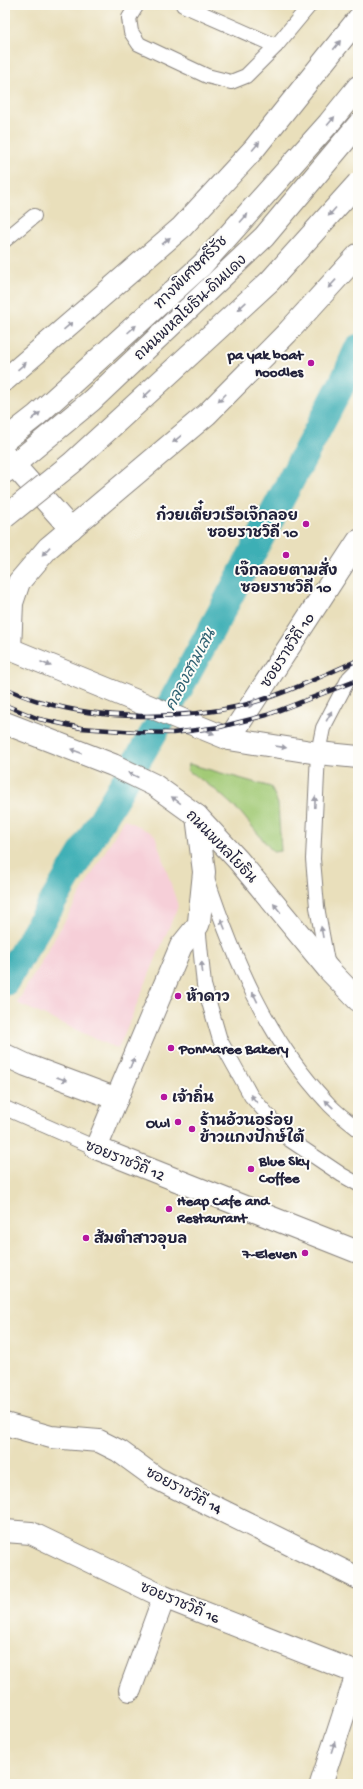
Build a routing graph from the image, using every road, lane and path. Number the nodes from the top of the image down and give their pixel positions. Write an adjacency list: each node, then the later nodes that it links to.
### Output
1 (137, 5): 5 (lane)
2 (183, 5): 5 (lane)
3 (310, 5): 5 (lane)
4 (358, 19): 12 (main road, one-way to 4)
5 (276, 46)
6 (358, 87): 13 (main road, ทางพิเศษศรีรัช, one-way to 6)
7 (358, 125): 14 (main road, ถนนพหลโยธิน-ดินแดง)
8 (358, 183): 15 (main road, one-way to 15, bridge)
9 (34, 216): 10 (lane)
10 (5, 240)
11 (358, 255): 16 (main road, one-way to 16)
12 (5, 380)
13 (5, 440)
14 (8, 464): 16 (main road)
15 (5, 517)
16 (71, 529): 18 (main road, one-way to 18)
17 (358, 541): 21 (main road, ซอยราชวิถี 10, one-way to 21)
18 (8, 648): 21 (main road, one-way to 21)
19 (358, 669): 22 (lane, one-way to 19)
20 (5, 723): 24 (main road, ถนนพหลโยธิน, one-way to 20)
21 (229, 739): 22 (main road, one-way to 22)
22 (318, 753): 23 (main road); 27 (lane, one-way to 22)
23 (358, 757)
24 (197, 816): 25 (main road); 27 (main road, ถนนพหลโยธิน, one-way to 24)
25 (204, 872): 26 (main road); 32 (lane, one-way to 25)
26 (198, 925): 30 (main road, one-way to 26); 34 (lane, one-way to 26)
27 (329, 970): 28 (main road, ถนนพหลโยธิน)
28 (358, 1000)
29 (5, 1056): 30 (main road, one-way to 30)
30 (117, 1099): 33 (main road)
31 (5, 1108): 33 (lane, ซอยราชวิถี 12)
32 (358, 1129)
33 (96, 1148): 35 (main road, ซอยราชวิถี 12)
34 (354, 1180)
35 (358, 1252)
36 (5, 1424): 38 (main road, ซอยราชวิถี 14)
37 (5, 1531): 39 (main road, ซอยราชวิถี 16)
38 (358, 1578)
39 (164, 1597): 40 (main road, ซอยราชวิถี 16); 41 (main road)
40 (358, 1672): 42 (main road, one-way to 40)
41 (130, 1690)
42 (321, 1784)

